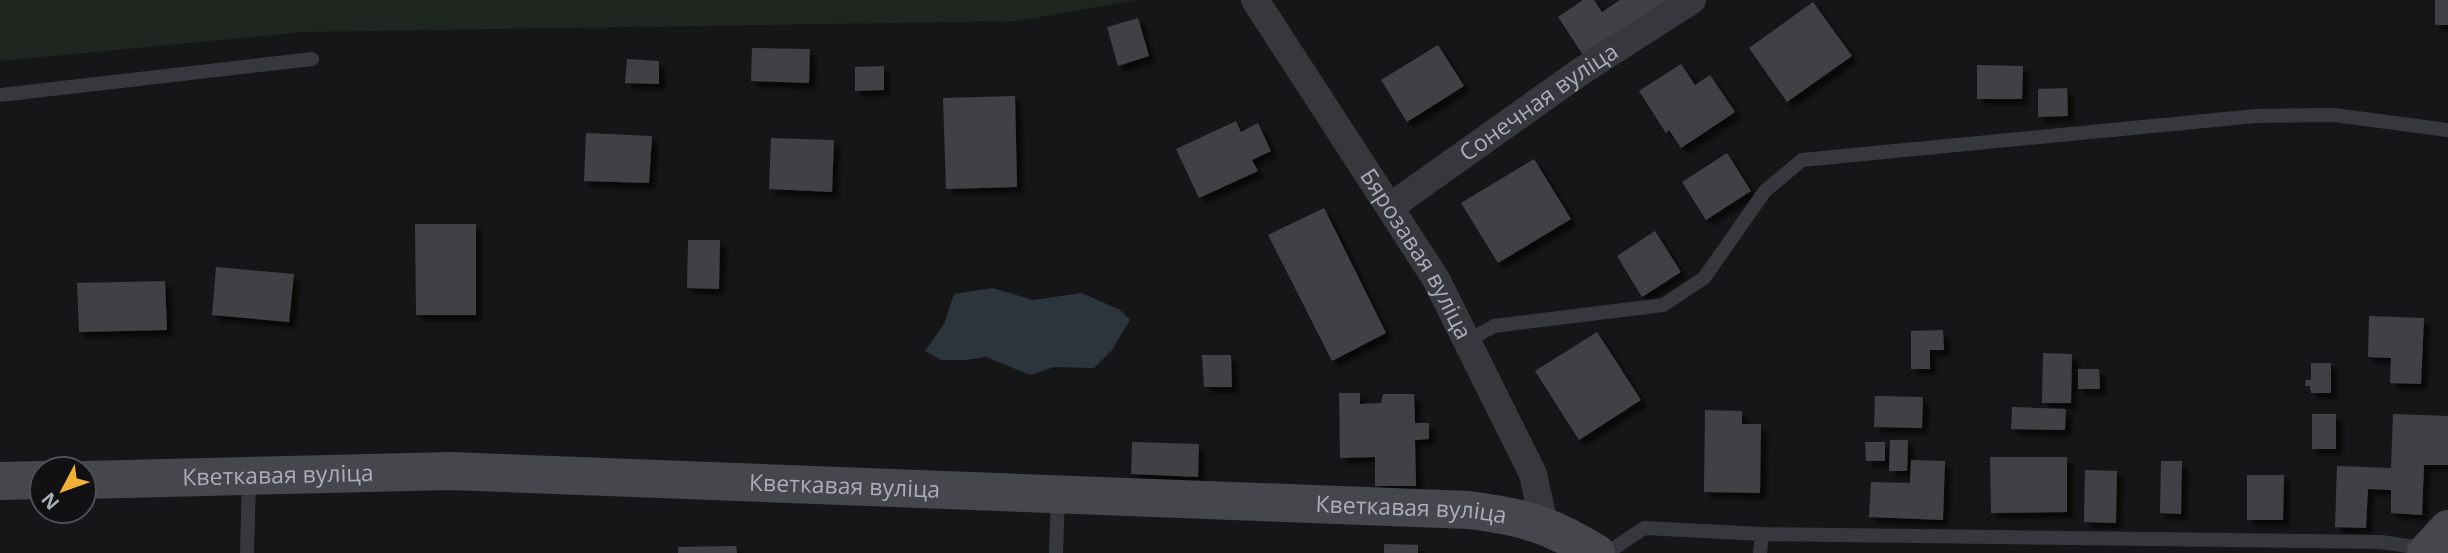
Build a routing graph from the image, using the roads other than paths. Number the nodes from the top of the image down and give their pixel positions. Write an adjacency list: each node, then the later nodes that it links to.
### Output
1 (1255, 0): 6 (street, Бярозавая вуліца)
2 (1692, 0): 6 (street, Сонечная вуліца)
3 (312, 59): 4 (lane)
4 (0, 95)
5 (2448, 130): 7 (lane)
6 (1390, 207): 7 (street, Бярозавая вуліца)
7 (1467, 341): 13 (street, Бярозавая вуліца)
8 (249, 477): 10 (street, Кветкавая вуліца); 12 (street, Кветкавая вуліца); 16 (lane)
9 (28, 480): 11 (street)
10 (98, 480)
11 (0, 481)
12 (1058, 495): 13 (street, Кветкавая вуліца); 17 (lane)
13 (1544, 524): 18 (street, Кветкавая вуліца)
14 (1762, 534): 15 (lane); 19 (lane); 20 (lane)
15 (2435, 544)
16 (247, 553)
17 (1056, 553)
18 (1596, 553)
19 (1607, 553)
20 (1760, 553)

